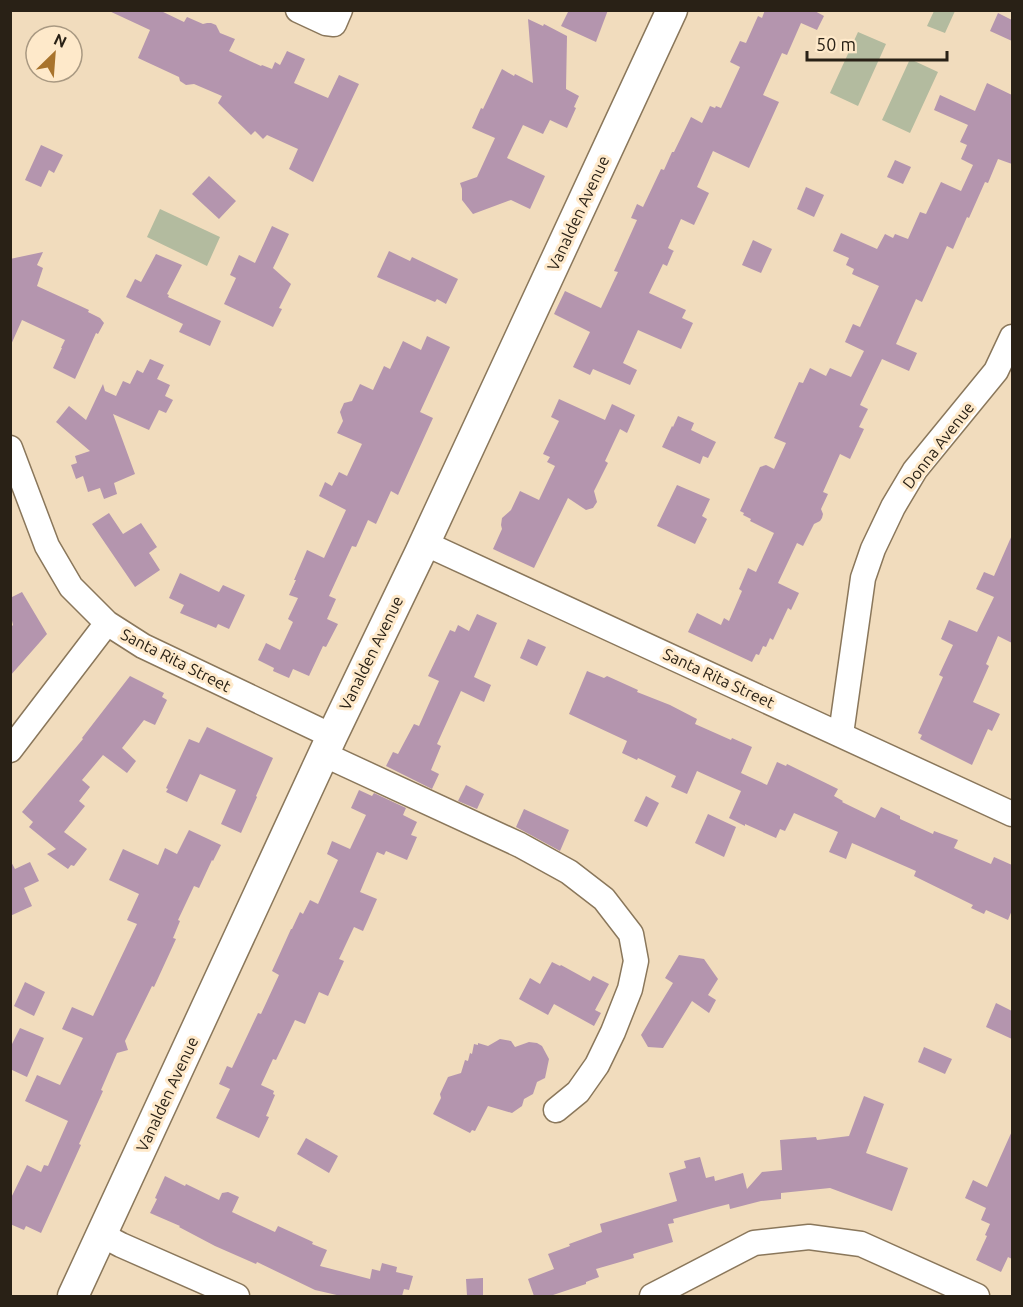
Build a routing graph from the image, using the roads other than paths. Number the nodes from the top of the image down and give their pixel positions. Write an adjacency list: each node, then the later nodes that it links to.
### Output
1 (298, 10): 3 (street)
2 (672, 10): 6 (main road, Vanalden Avenue)
3 (337, 17)
4 (1012, 337): 8 (street, Donna Avenue)
5 (10, 448): 7 (street, Santa Rita Street)
6 (424, 543): 8 (street, Santa Rita Street); 9 (main road, Vanalden Avenue)
7 (107, 623): 9 (street, Santa Rita Street); 10 (street)
8 (841, 734): 11 (street, Santa Rita Street)
9 (327, 745): 12 (street, Santa Rita Street); 13 (main road, Vanalden Avenue)
10 (10, 750)
11 (1012, 814)
12 (556, 1110)
13 (102, 1235): 14 (main road, Vanalden Avenue); 15 (street)
14 (73, 1296)
15 (237, 1296)
16 (652, 1296): 17 (street)
17 (977, 1296)

